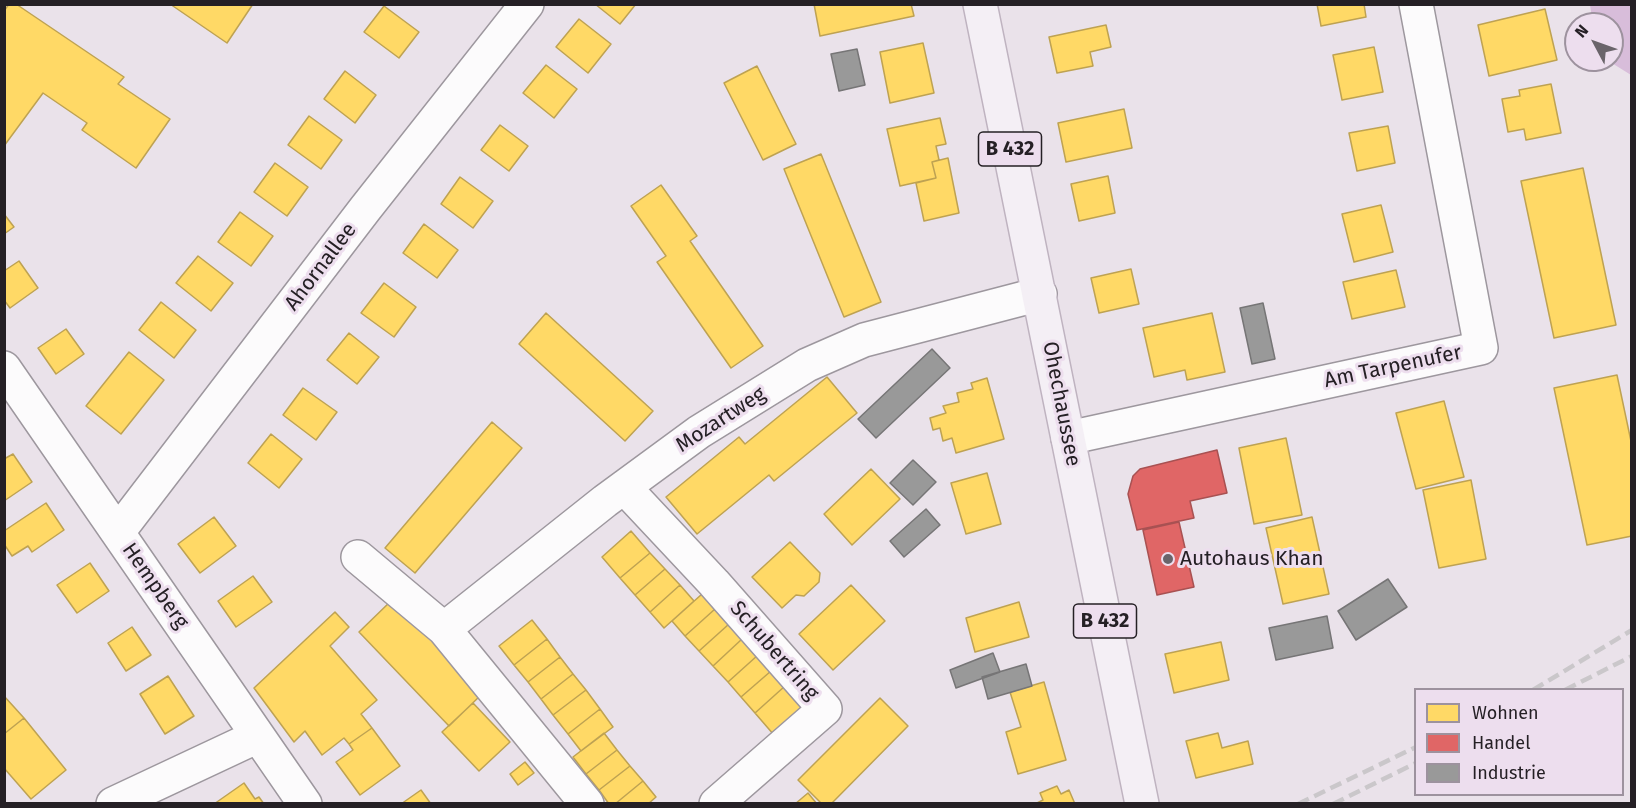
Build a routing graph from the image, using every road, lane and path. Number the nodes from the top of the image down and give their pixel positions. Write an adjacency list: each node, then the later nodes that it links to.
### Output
1 (527, 4): 8 (street, Ahornallee)
2 (980, 4): 4 (main road, Ohechaussee / B 432)
3 (1416, 4): 6 (street, Am Tarpenufer)
4 (1040, 294): 6 (main road, Ohechaussee / B 432); 7 (street, Mozartweg)
5 (4, 368): 8 (street, Hempberg)
6 (1068, 438): 16 (main road, Ohechaussee / B 432)
7 (624, 487): 10 (street, Mozartweg); 15 (street, Schubertring)
8 (118, 532): 11 (street, Hempberg)
9 (358, 556): 10 (street)
10 (444, 629): 14 (street)
11 (258, 736): 12 (street); 13 (street, Hempberg)
12 (113, 804)
13 (305, 804)
14 (587, 804)
15 (716, 804)
16 (1142, 804)

